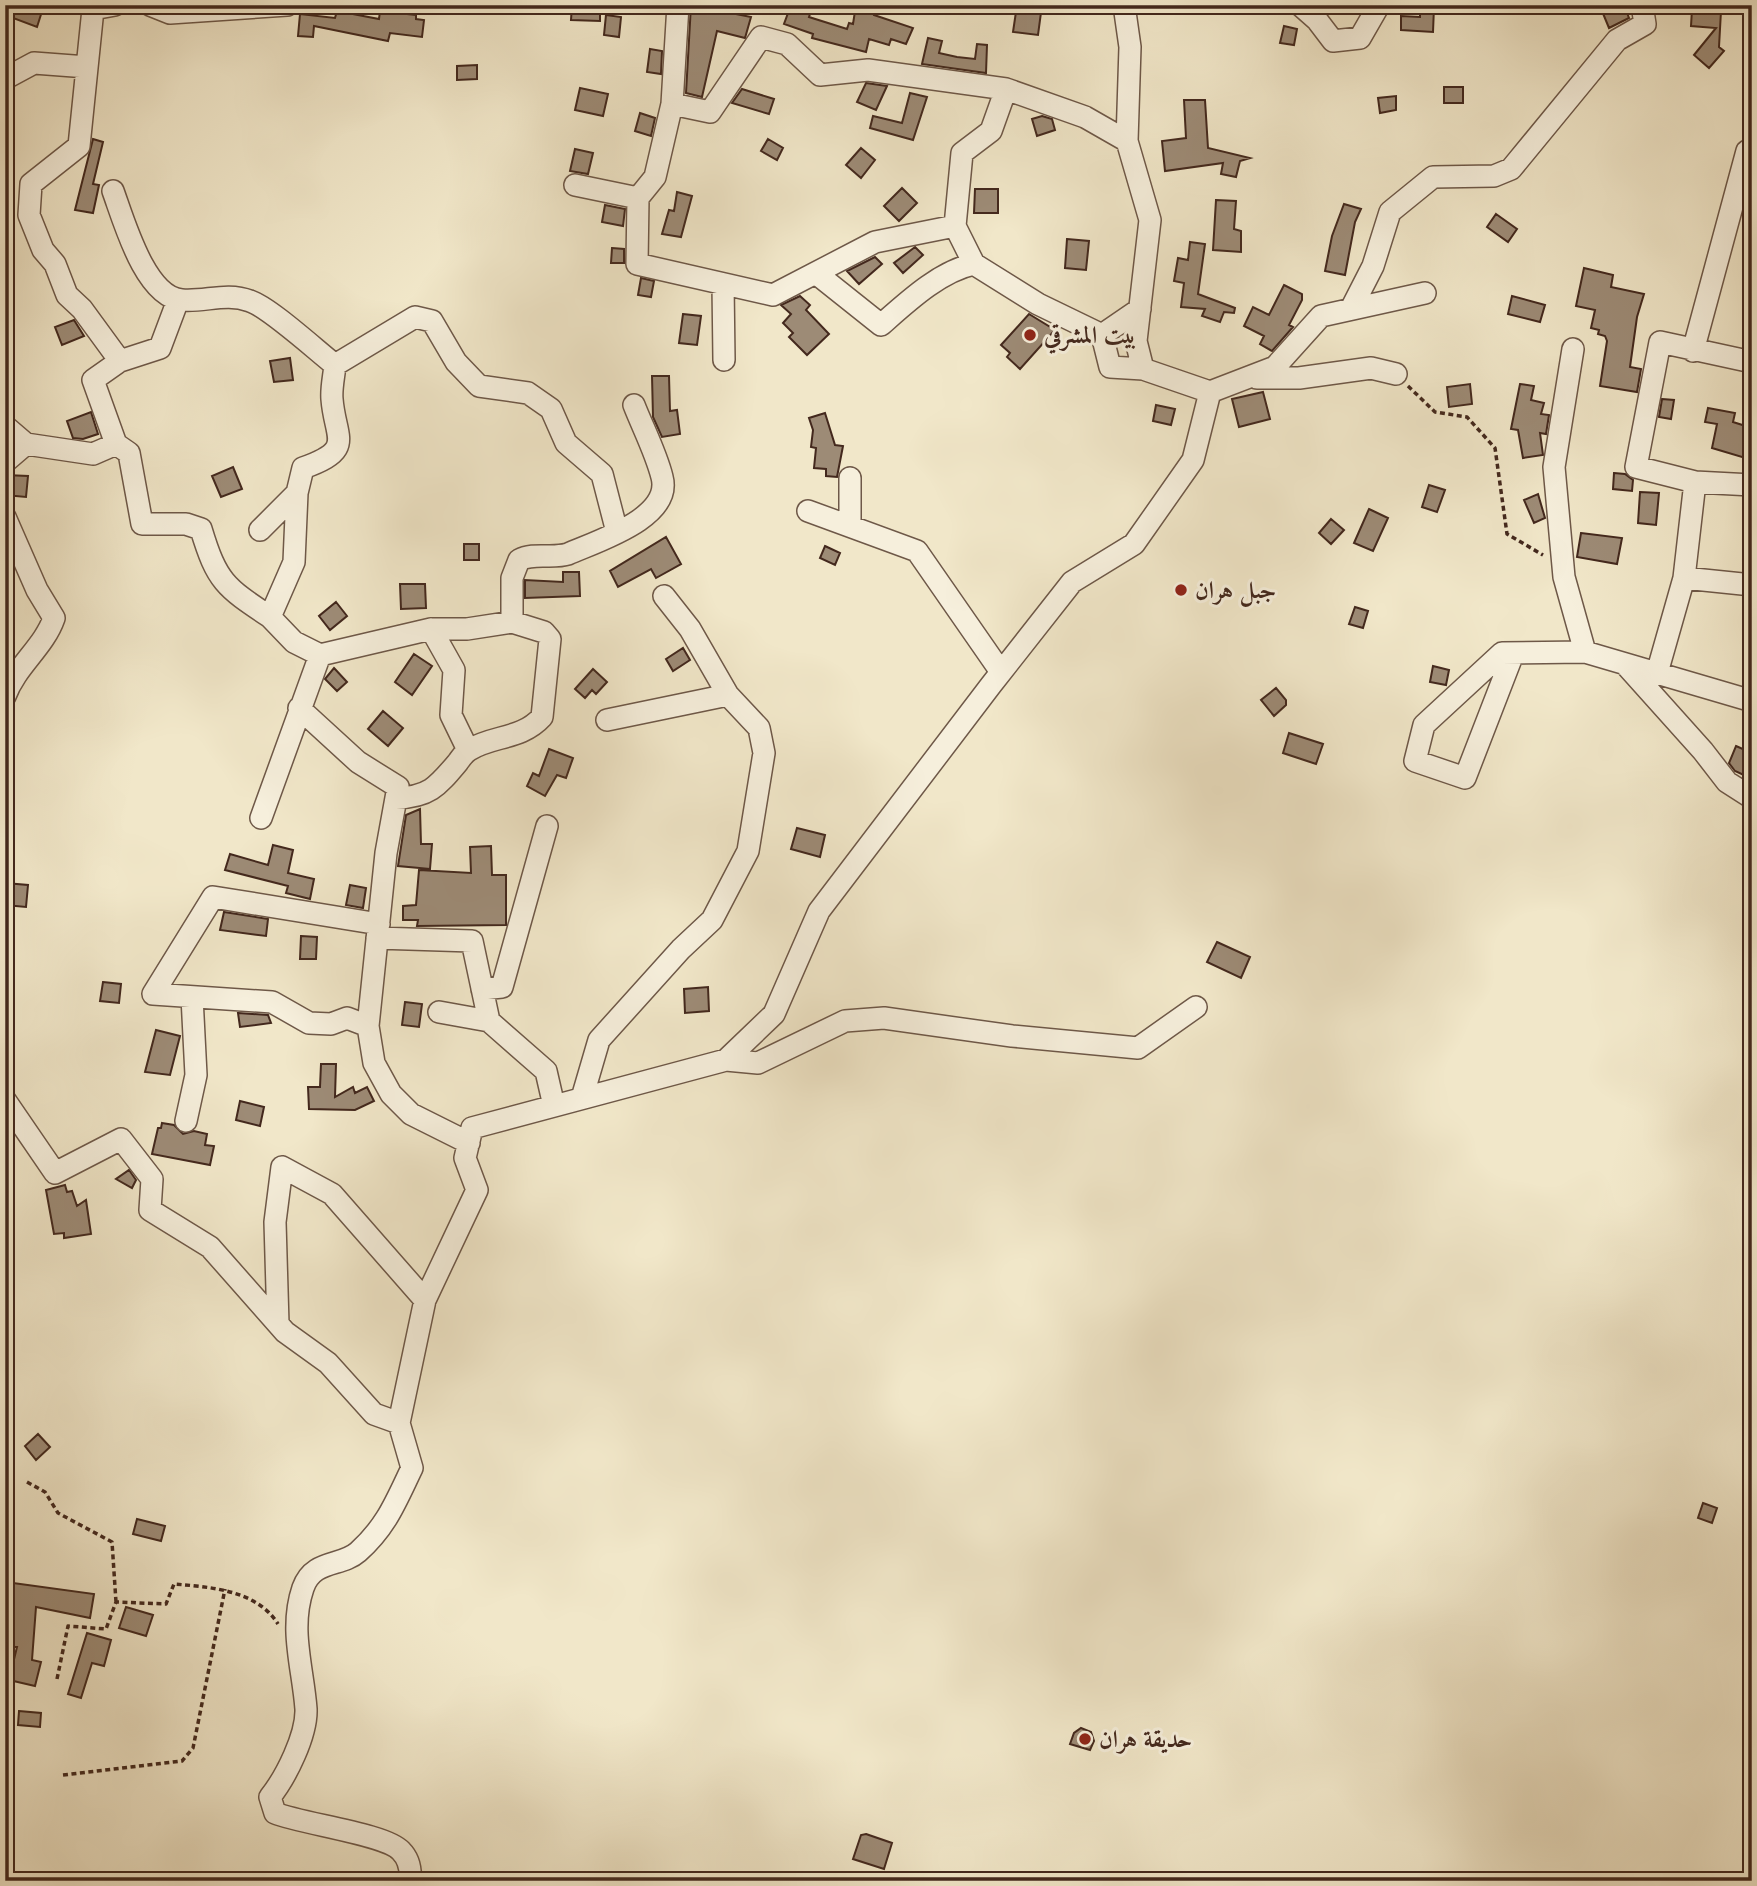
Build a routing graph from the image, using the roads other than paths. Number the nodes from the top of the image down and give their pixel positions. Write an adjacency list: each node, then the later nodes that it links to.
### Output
1 (115, 5): 9 (street)
2 (150, 5): 3 (street)
3 (287, 5)
4 (678, 5): 12 (street)
5 (1124, 5): 13 (street)
6 (1300, 5): 7 (street)
7 (1379, 5)
8 (1642, 5): 25 (street)
9 (87, 67): 10 (street); 30 (street)
10 (8, 77)
11 (1006, 89): 12 (street); 13 (street); 18 (street)
12 (672, 104): 17 (street)
13 (1128, 141): 24 (street)
14 (1752, 153): 28 (street)
15 (575, 185): 17 (street)
16 (113, 191): 23 (street)
17 (638, 198): 21 (street)
18 (956, 226): 19 (street); 20 (street)
19 (974, 264): 20 (street); 26 (street)
20 (817, 274): 21 (street)
21 (723, 284): 29 (street)
22 (1425, 293): 25 (street)
23 (178, 300): 30 (street); 32 (street)
24 (1140, 309): 26 (street); 33 (street)
25 (1351, 309): 35 (street)
26 (1102, 335): 33 (street)
27 (1573, 349): 57 (street)
28 (1693, 351): 31 (street); 43 (street)
29 (724, 360)
30 (120, 361): 40 (street)
31 (1752, 362)
32 (335, 365): 45 (street); 50 (street)
33 (1143, 369): 36 (street)
34 (1396, 374): 35 (street)
35 (1248, 377): 36 (street)
36 (1210, 393): 61 (street)
37 (634, 405): 50 (street)
38 (5, 426): 39 (street)
39 (26, 444): 40 (street); 41 (street)
40 (116, 444): 54 (street)
41 (5, 462)
42 (850, 478): 48 (street)
43 (1695, 482): 44 (street); 51 (street)
44 (1752, 485)
45 (297, 493): 49 (street); 54 (street)
46 (808, 511): 48 (street)
47 (5, 516): 64 (street)
48 (850, 526): 61 (street)
49 (260, 530)
50 (617, 532): 55 (street)
51 (1684, 578): 52 (street); 62 (street)
52 (1752, 585)
53 (664, 596): 63 (street)
54 (270, 617): 59 (street)
55 (512, 622): 56 (street); 68 (street)
56 (431, 629): 59 (street); 68 (street)
57 (1585, 652): 58 (street); 60 (street)
58 (1513, 654): 58 (street)
59 (320, 656): 66 (street)
60 (1625, 664): 62 (street); 70 (street)
61 (1001, 672): 80 (street)
62 (1657, 673): 65 (street)
63 (728, 695): 67 (street); 81 (street)
64 (5, 696)
65 (1752, 701)
66 (299, 708): 69 (street); 71 (street)
67 (607, 720)
68 (468, 750): 69 (street)
69 (396, 798): 73 (street)
70 (1752, 798)
71 (261, 818)
72 (547, 825): 74 (street)
73 (378, 931): 74 (street); 75 (street); 79 (street)
74 (482, 989): 78 (street)
75 (192, 997): 79 (street); 84 (street)
76 (1196, 1007): 80 (street)
77 (439, 1012): 78 (street)
78 (489, 1021): 83 (street)
79 (368, 1026): 85 (street)
80 (726, 1060): 81 (street)
81 (582, 1098): 83 (street)
82 (5, 1100): 87 (street)
83 (554, 1106): 85 (street)
84 (186, 1121)
85 (469, 1143): 86 (street)
86 (425, 1300): 87 (street); 88 (street)
87 (278, 1324): 88 (street)
88 (399, 1423): 89 (street)
89 (410, 1881)

